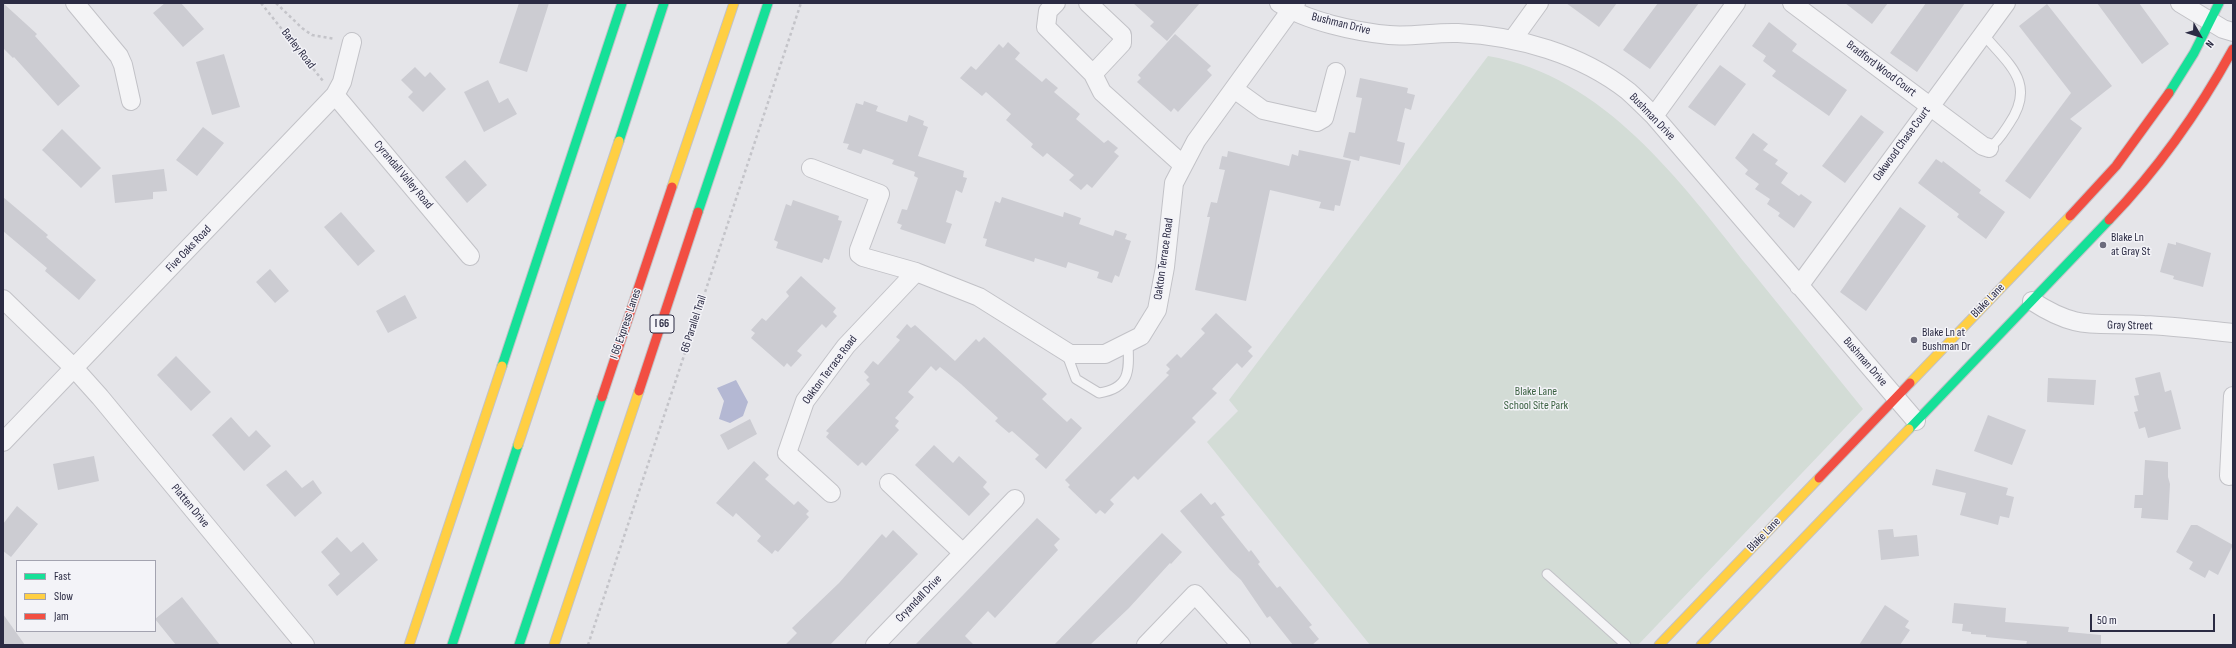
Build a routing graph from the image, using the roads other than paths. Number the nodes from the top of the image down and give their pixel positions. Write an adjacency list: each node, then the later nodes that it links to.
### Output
1 (75, 3): 24 (street)
2 (622, 3): 50 (main road)
3 (664, 3): 51 (main road)
4 (734, 3): 52 (main road, I 66 Express Lanes)
5 (768, 3): 53 (main road, I 66)
6 (1056, 3): 21 (street)
7 (1088, 3): 21 (street)
8 (1539, 3): 17 (street)
9 (1736, 3): 26 (street)
10 (1792, 3): 25 (street, Bradford Wood Court)
11 (2006, 3): 16 (street, Oakwood Chase Court)
12 (2180, 3): 15 (street)
13 (2218, 3): 15 (main road, Blake Lane)
14 (1289, 6): 17 (street, Bushman Drive); 22 (street, Oakton Terrace Road)
15 (2222, 27): 40 (main road, Blake Lane)
16 (1983, 34): 25 (street, Oakwood Chase Court); 27 (lane)
17 (1513, 39): 26 (street, Bushman Drive)
18 (352, 42): 23 (street, Five Oaks Road)
19 (2233, 49): 34 (main road)
20 (1336, 72): 22 (street)
21 (1093, 74): 28 (street)
22 (1234, 89): 28 (street, Oakton Terrace Road)
23 (334, 95): 30 (street, Cyrandall Valley Road); 38 (street, Five Oaks Road)
24 (131, 101)
25 (1930, 106): 27 (street, Bradford Wood Court); 32 (street, Oakwood Chase Court)
26 (1654, 116): 32 (street, Bushman Drive)
27 (1989, 148)
28 (1183, 165): 36 (street, Oakton Terrace Road)
29 (811, 168): 31 (street, Oakton Terrace Road)
30 (470, 256)
31 (916, 272): 37 (street, Oakton Terrace Road); 45 (street, Oakton Terrace Road)
32 (1799, 286): 40 (street, Bushman Drive)
33 (3, 299): 38 (street, Platten Drive)
34 (2032, 301): 35 (street, Gray Street); 41 (main road)
35 (2233, 333)
36 (1128, 343): 37 (street, Oakton Terrace Road); 37 (lane)
37 (1066, 352)
38 (74, 368): 42 (street, Five Oaks Road); 49 (street, Platten Drive)
39 (2233, 396): 43 (street)
40 (1896, 398): 41 (street, Bushman Drive); 58 (main road, Blake Lane)
41 (1916, 421): 59 (main road)
42 (3, 442)
43 (2229, 476)
44 (889, 483): 47 (street)
45 (831, 493)
46 (1015, 499): 47 (street, Cryandall Drive)
47 (963, 553): 54 (street, Cryandall Drive)
48 (1547, 574): 57 (lane)
49 (305, 645)
50 (409, 645)
51 (452, 645)
52 (519, 645)
53 (554, 645)
54 (875, 645)
55 (1146, 645): 56 (street)
56 (1241, 645)
57 (1626, 645)
58 (1660, 645)
59 (1701, 645)

